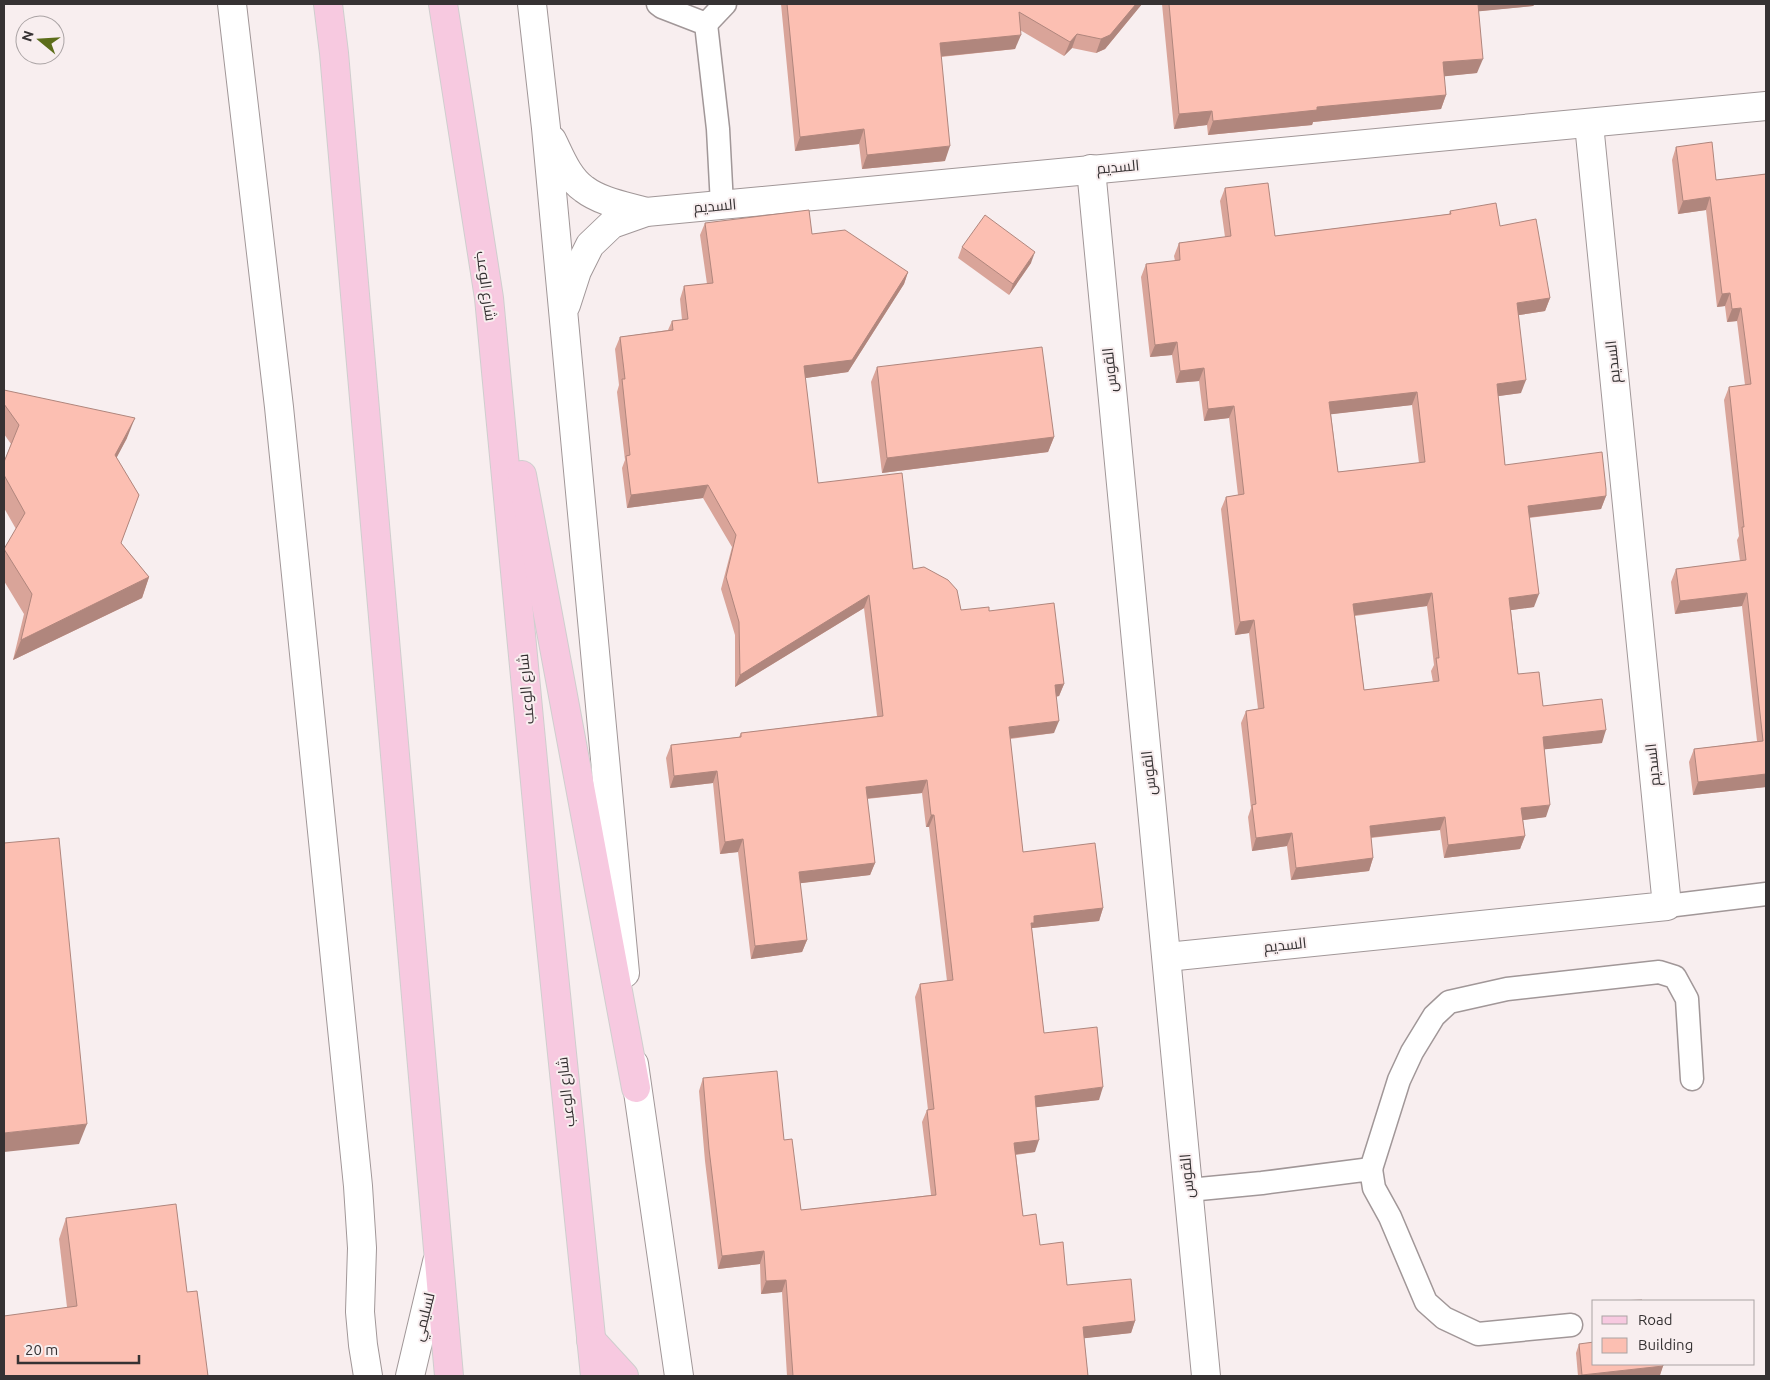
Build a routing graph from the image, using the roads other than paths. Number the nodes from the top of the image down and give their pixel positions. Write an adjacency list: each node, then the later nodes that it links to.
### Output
1 (232, 4): 26 (street)
2 (328, 4): 23 (main road)
3 (443, 4): 14 (main road, شارع الوعب)
4 (532, 4): 10 (street)
5 (658, 4): 7 (lane)
6 (725, 4): 7 (lane)
7 (706, 24): 12 (lane)
8 (1766, 106): 9 (street, السديم)
9 (1589, 124): 11 (street, السديم); 17 (street, السديم)
10 (546, 128): 13 (street, السديم); 15 (street)
11 (1091, 170): 12 (street, السديم); 18 (street, القوس)
12 (722, 205): 13 (street, السديم)
13 (646, 212): 15 (street, السديم)
14 (489, 298): 20 (main road); 25 (main road, شارع الوعب)
15 (563, 316): 20 (street)
16 (1766, 894): 17 (lane)
17 (1667, 906): 18 (street, السديم)
18 (1167, 958): 22 (street, القوس)
19 (1692, 1079): 21 (lane)
20 (636, 1088): 31 (street)
21 (1371, 1169): 22 (lane); 24 (lane)
22 (1189, 1190): 32 (street, القوس)
23 (438, 1258): 27 (street, لسليمي); 28 (main road)
24 (1571, 1325)
25 (591, 1340): 29 (main road, شارع الوعب); 30 (main road)
26 (368, 1376)
27 (410, 1376)
28 (450, 1376)
29 (595, 1376)
30 (624, 1376)
31 (679, 1376)
32 (1206, 1376)

